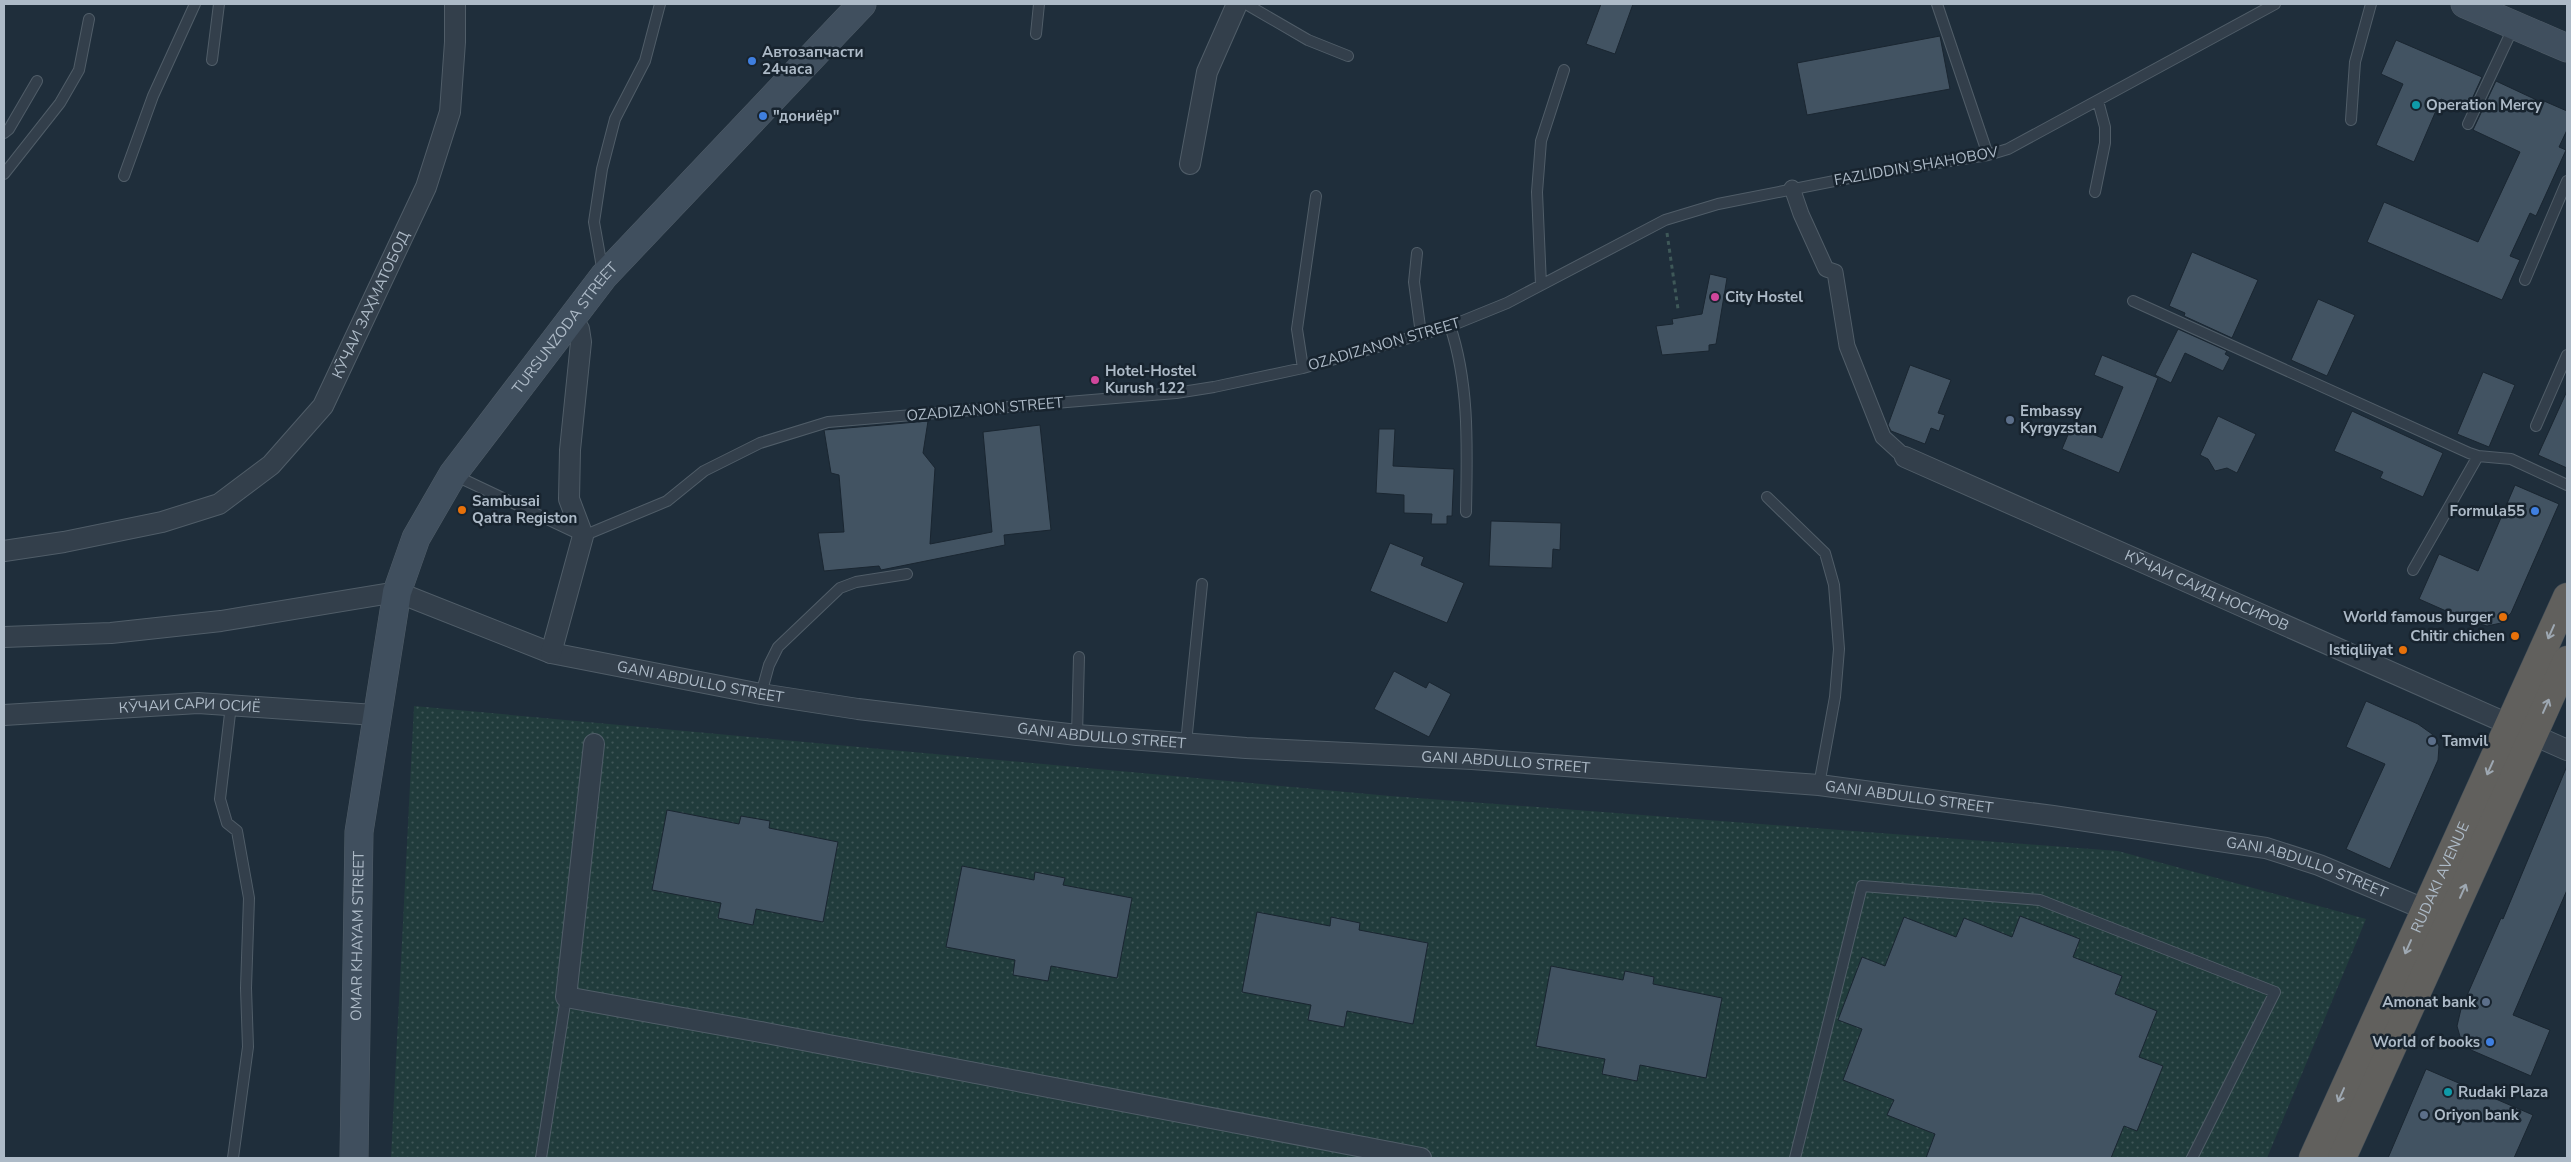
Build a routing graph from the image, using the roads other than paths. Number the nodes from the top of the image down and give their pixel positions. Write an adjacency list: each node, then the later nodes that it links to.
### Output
1 (195, 4): 28 (lane)
2 (218, 4): 18 (lane)
3 (455, 4): 51 (street, КӮЧАИ ЗАҲМАТОБОД)
4 (660, 4): 34 (lane)
5 (862, 4): 34 (main road, TURSUNZODA STREET)
6 (1039, 4): 15 (lane)
7 (1237, 4): 26 (street)
8 (1246, 4): 17 (lane)
9 (1938, 4): 25 (lane)
10 (2275, 4): 21 (lane, FAZLIDDIN SHAHOBOV)
11 (2371, 4): 22 (lane)
12 (2465, 4): 14 (main road)
13 (89, 19): 27 (lane)
14 (2514, 25): 16 (main road); 23 (lane)
15 (1036, 34)
16 (2567, 48)
17 (1348, 56)
18 (212, 60)
19 (1564, 70): 36 (lane)
20 (37, 81): 24 (lane)
21 (2098, 101): 25 (lane, FAZLIDDIN SHAHOBOV); 31 (lane)
22 (2351, 120)
23 (2468, 124)
24 (4, 133)
25 (1988, 155): 30 (lane, FAZLIDDIN SHAHOBOV)
26 (1190, 164)
27 (4, 174)
28 (124, 176)
29 (2567, 181): 35 (lane)
30 (1792, 188): 36 (lane, FAZLIDDIN SHAHOBOV); 45 (street)
31 (2095, 192)
32 (1316, 196): 42 (lane)
33 (1417, 253): 40 (lane)
34 (604, 276): 38 (main road, TURSUNZODA STREET)
35 (2525, 280)
36 (1541, 285): 39 (lane, OZADIZANON STREET)
37 (2133, 301): 44 (lane)
38 (571, 319): 46 (main road, TURSUNZODA STREET); 50 (street)
39 (1450, 326): 40 (lane, OZADIZANON STREET); 49 (lane)
40 (1421, 334): 42 (lane, OZADIZANON STREET)
41 (2567, 355): 43 (lane)
42 (1304, 368): 50 (lane, OZADIZANON STREET)
43 (2536, 426)
44 (2478, 456): 47 (lane); 52 (lane)
45 (1905, 457): 65 (street, КӮЧАИ САИД НОСИРОВ)
46 (453, 474): 50 (lane); 55 (main road, TURSUNZODA STREET)
47 (2567, 485)
48 (1767, 497): 70 (lane)
49 (1466, 512)
50 (583, 536): 58 (street)
51 (4, 551)
52 (2413, 570)
53 (907, 574): 61 (lane)
54 (1202, 584): 67 (lane)
55 (396, 592): 57 (street); 58 (street, GANI ABDULLO STREET); 64 (main road, TURSUNZODA STREET)
56 (2567, 597): 60 (highway, RUDAKI AVENUE, one-way to 60)
57 (4, 637)
58 (551, 653): 61 (street, GANI ABDULLO STREET)
59 (1079, 657): 66 (lane)
60 (2557, 672): 65 (highway, RUDAKI AVENUE)
61 (761, 694): 66 (street, GANI ABDULLO STREET)
62 (232, 705): 63 (street, КӮЧАИ САРИ ОСИЁ); 64 (street, КӮЧАИ САРИ ОСИЁ); 73 (lane)
63 (4, 715)
64 (375, 715): 74 (main road, OMAR KHAYAM STREET)
65 (2522, 729): 69 (street, КӮЧАИ САИД НОСИРОВ); 71 (highway, RUDAKI AVENUE)
66 (1077, 735): 67 (street, GANI ABDULLO STREET)
67 (1186, 743): 70 (street, GANI ABDULLO STREET)
68 (594, 744): 72 (street)
69 (2567, 750)
70 (1819, 785): 71 (street, GANI ABDULLO STREET)
71 (2437, 914): 79 (highway, RUDAKI AVENUE, one-way to 79); 80 (highway, RUDAKI AVENUE)
72 (566, 998): 75 (lane); 76 (street)
73 (234, 1158)
74 (354, 1158)
75 (540, 1158)
76 (1421, 1158)
77 (1795, 1158): 78 (lane)
78 (2192, 1158)
79 (2313, 1158)
80 (2342, 1158)

